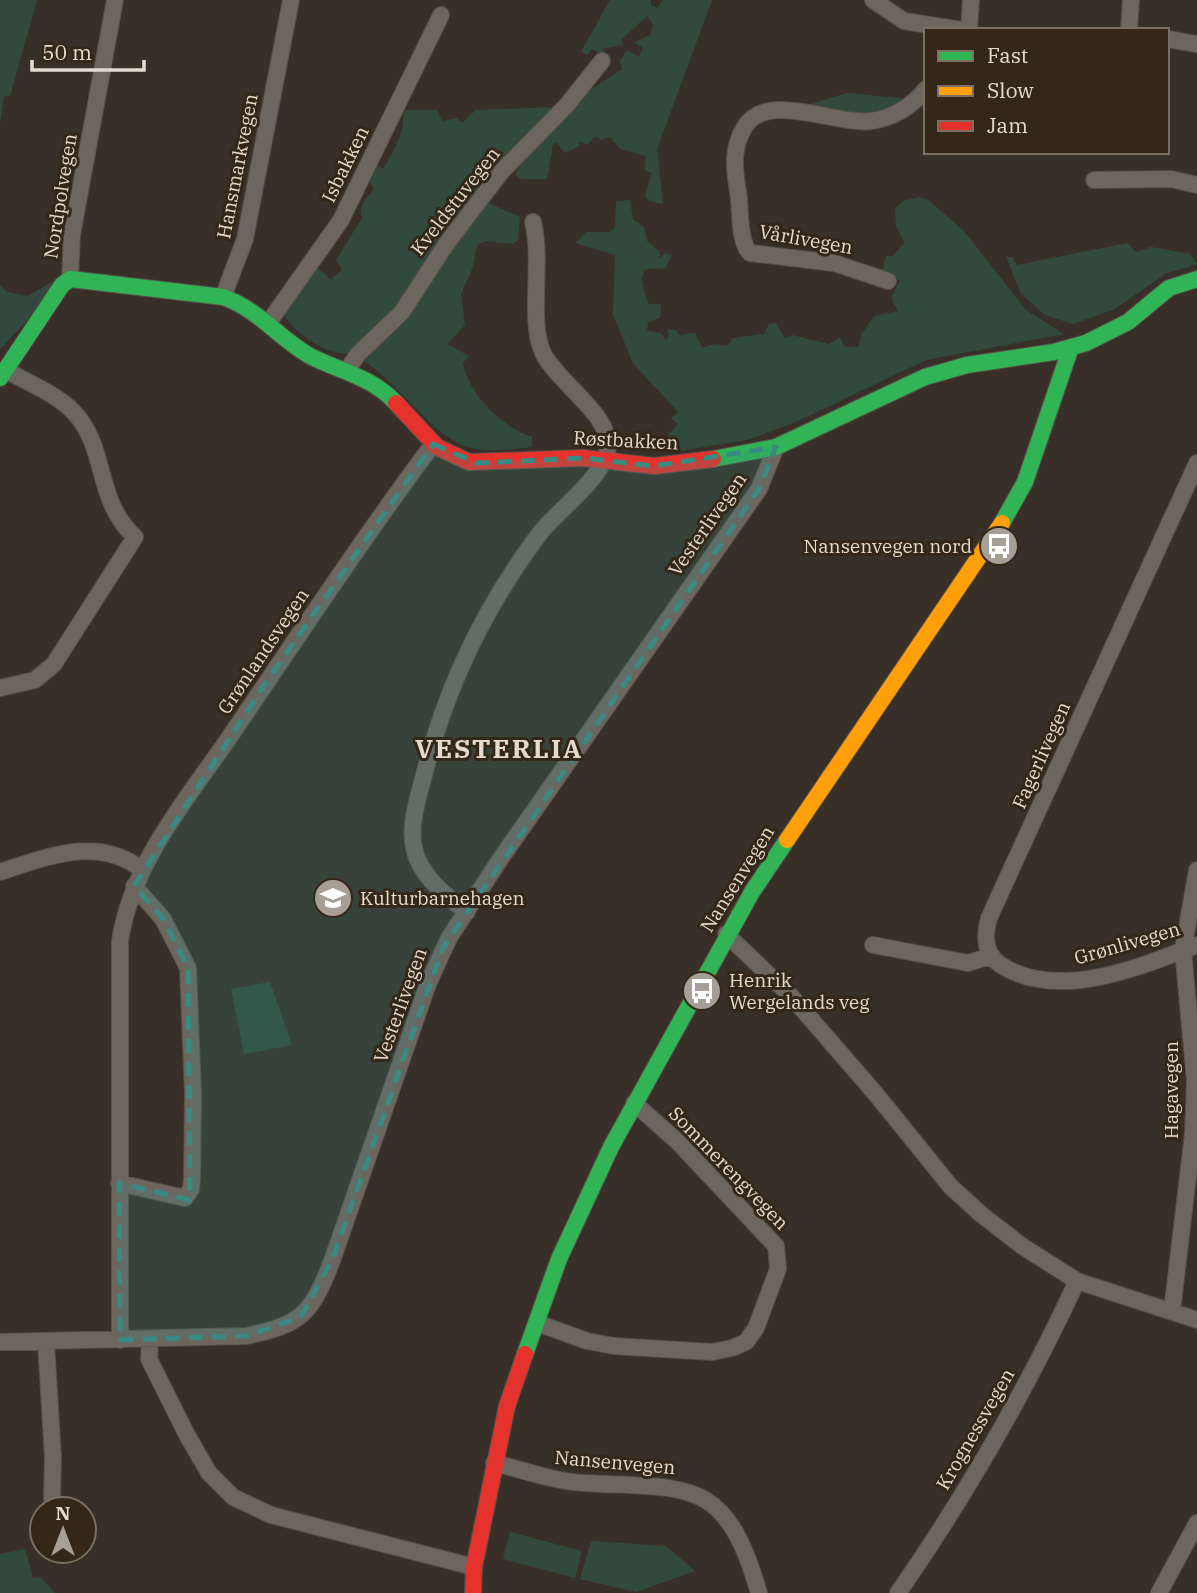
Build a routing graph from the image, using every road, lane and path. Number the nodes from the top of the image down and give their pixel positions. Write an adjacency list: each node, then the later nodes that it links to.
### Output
1 (115, 0): 17 (street, Nordpolvegen)
2 (291, 0): 20 (street, Hansmarkvegen)
3 (873, 0): 7 (street)
4 (971, 0): 8 (street)
5 (1131, 0): 9 (street)
6 (441, 15): 21 (street, Isbakken)
7 (944, 28)
8 (969, 28)
9 (1129, 28)
10 (1169, 39): 11 (street)
11 (1197, 44)
12 (602, 61): 23 (street, Kveldstuvegen)
13 (924, 91): 19 (street, Vårlivegen)
14 (1094, 180): 15 (street)
15 (1197, 185)
16 (533, 222): 27 (street)
17 (70, 279): 20 (street, Røstbakken); 24 (street, Nordpolvegen)
18 (1197, 279): 22 (street, Røstbakken)
19 (888, 281)
20 (223, 297): 21 (street, Røstbakken)
21 (268, 322): 23 (street, Røstbakken)
22 (1071, 347): 26 (street, Røstbakken); 35 (street, Nansenvegen)
23 (347, 370): 25 (street, Røstbakken)
24 (3, 374): 29 (street)
25 (433, 444): 27 (street, Røstbakken); 30 (street, Grønlandsvegen)
26 (776, 447): 27 (street, Røstbakken); 34 (street, Vesterlivegen)
27 (605, 459): 34 (street)
28 (1197, 463): 38 (street, Fagerlivegen)
29 (0, 688)
30 (142, 870): 32 (street); 33 (street, Grønlandsvegen)
31 (1197, 870): 37 (street, Hagavegen)
32 (0, 872)
33 (134, 886): 40 (street, Grønlandsvegen); 40 (street)
34 (467, 912): 46 (street, Vesterlivegen)
35 (726, 934): 39 (street, Nansenvegen); 41 (street)
36 (873, 945): 38 (street)
37 (1190, 947): 38 (street, Grønlivegen); 42 (street, Hagavegen)
38 (991, 956)
39 (634, 1103): 44 (street, Nansenvegen); 44 (street, Sommerengvegen)
40 (119, 1183): 45 (street, Grønlandsvegen)
41 (1077, 1281): 42 (street); 55 (street, Krognessvegen)
42 (1172, 1311): 43 (street)
43 (1197, 1320)
44 (537, 1323): 49 (street, Nansenvegen)
45 (120, 1340): 46 (street, Vesterlivegen); 48 (street, Vesterlivegen)
46 (150, 1340): 52 (street)
47 (0, 1342): 48 (street, Vesterlivegen)
48 (46, 1342): 50 (street)
49 (494, 1463): 52 (street, Nansenvegen); 54 (street, Nansenvegen)
50 (52, 1495)
51 (1197, 1523): 56 (street)
52 (474, 1567): 53 (street, Nansenvegen)
53 (473, 1593)
54 (759, 1593)
55 (898, 1593)
56 (1159, 1593)

